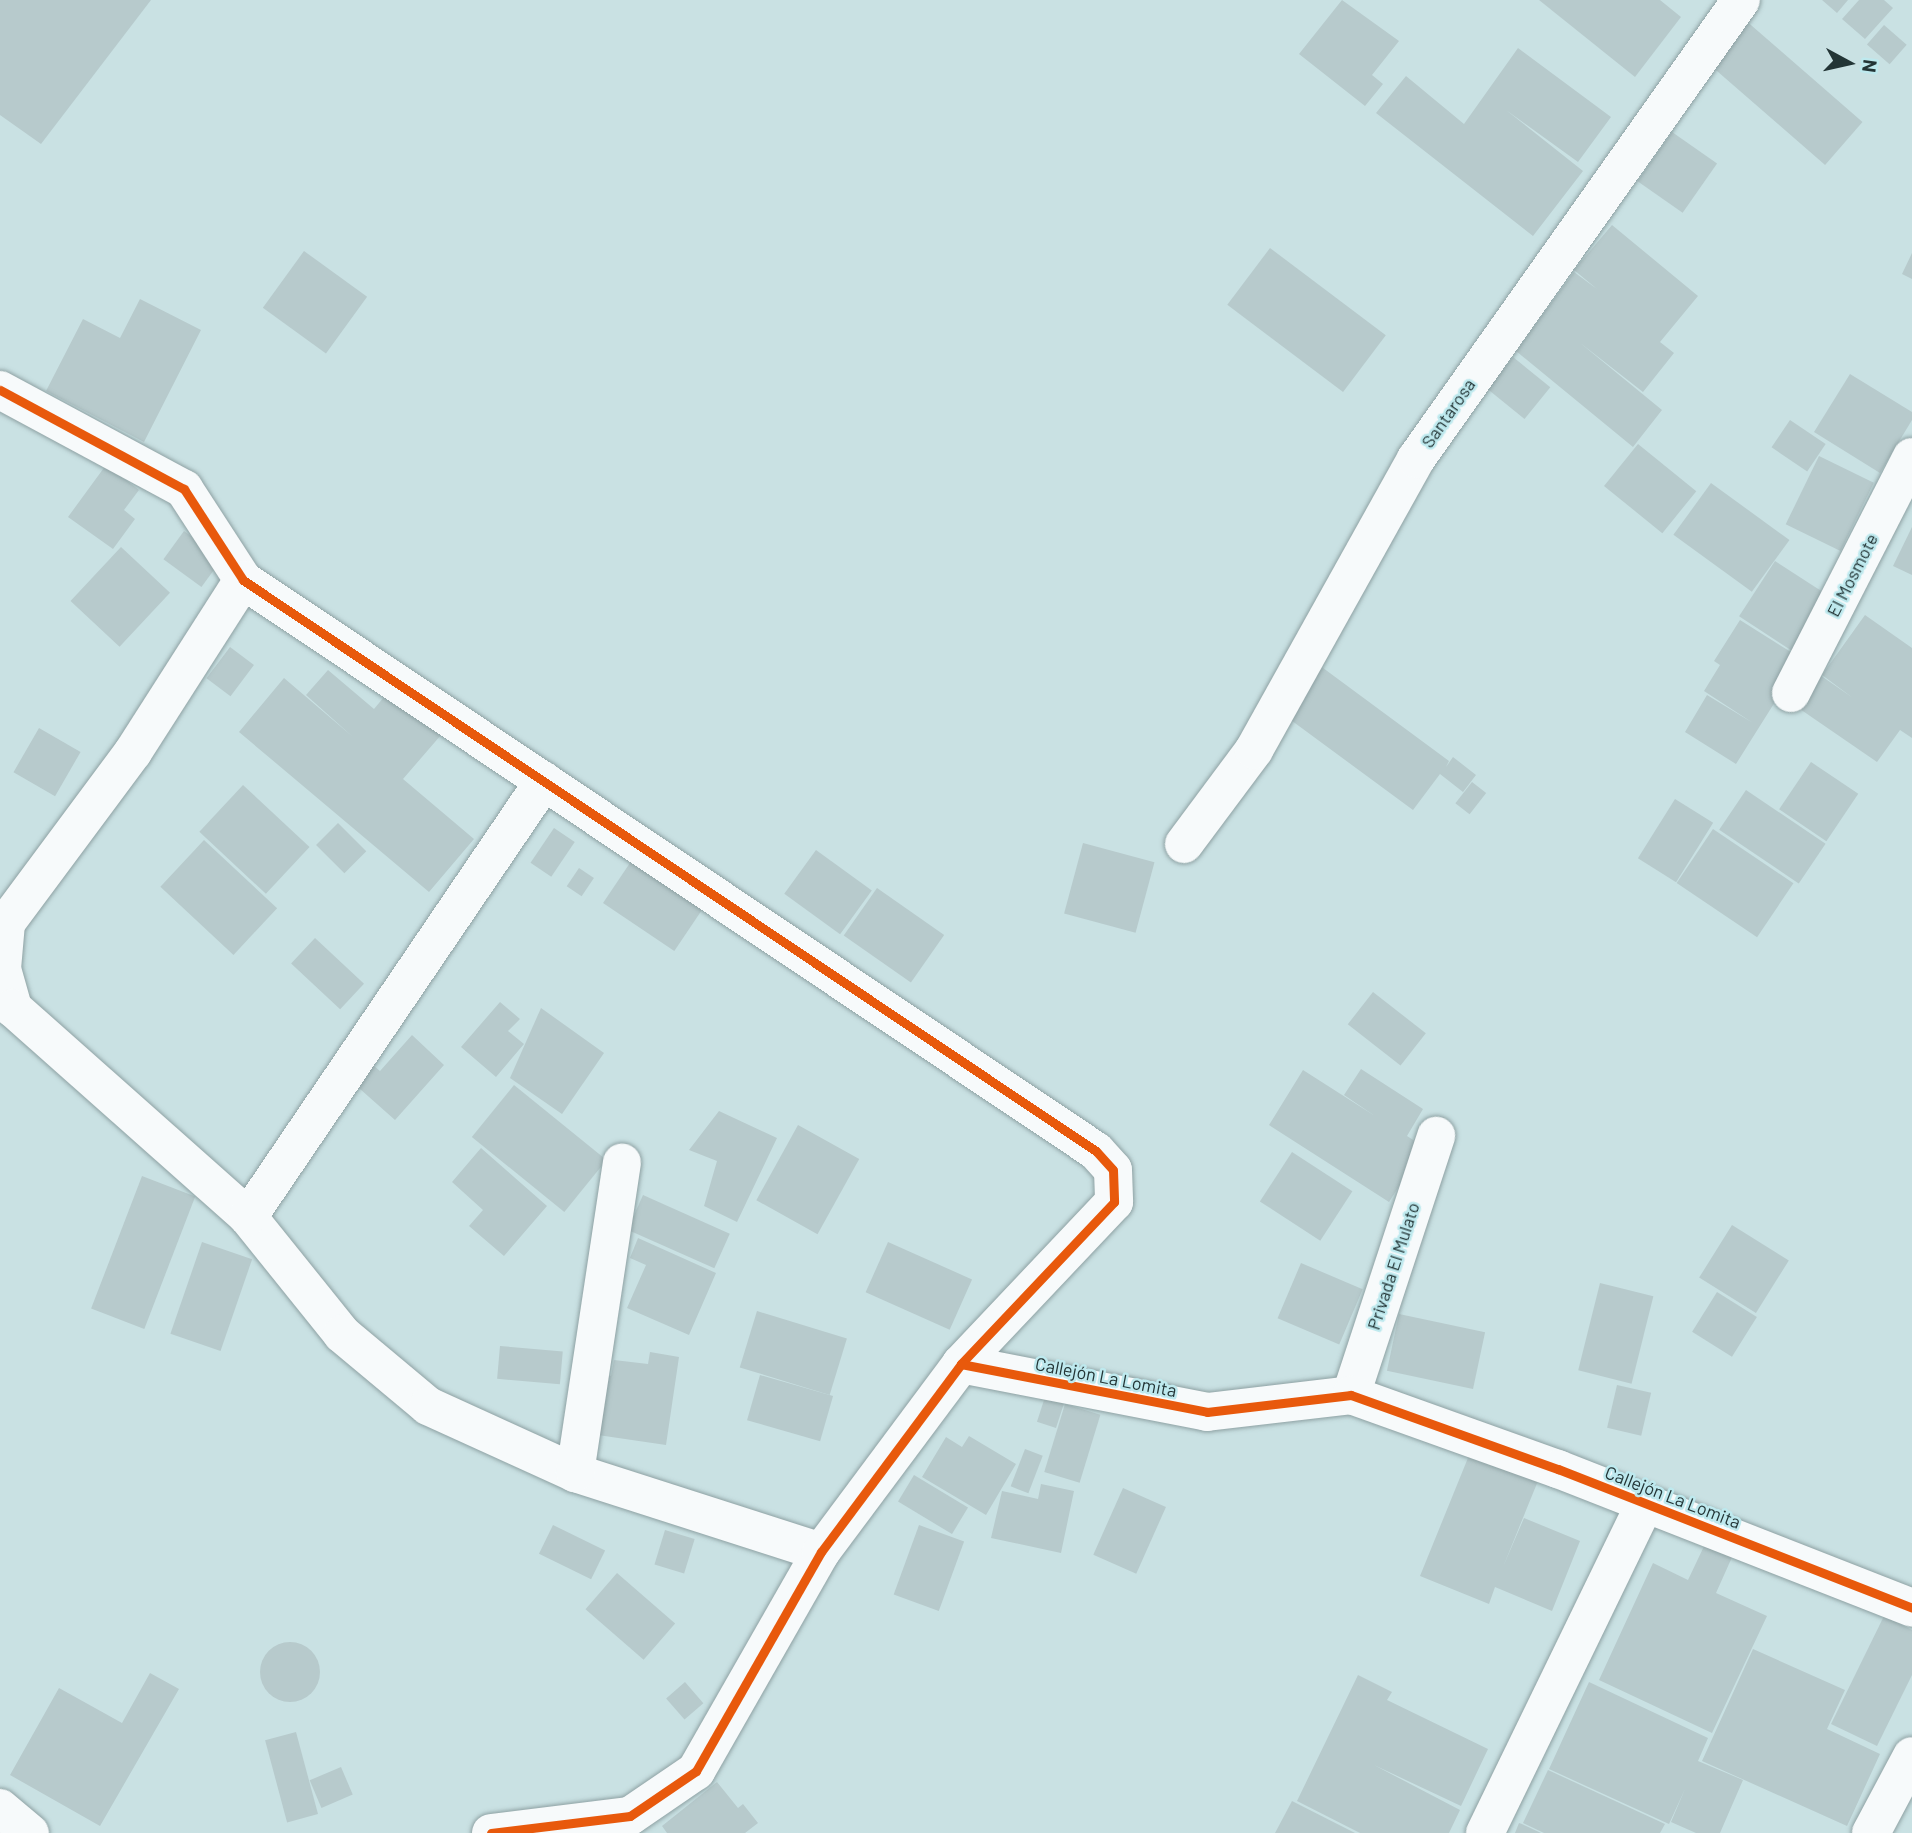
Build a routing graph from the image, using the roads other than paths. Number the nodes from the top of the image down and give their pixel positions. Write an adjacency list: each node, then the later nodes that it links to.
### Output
1 (1741, 0): 7 (street, Santarosa)
2 (0, 390): 4 (street)
3 (1912, 457): 5 (street, El Mosmote)
4 (243, 580): 6 (street); 10 (street)
5 (1791, 692)
6 (544, 781): 10 (street); 11 (street)
7 (1184, 844)
8 (1436, 1136): 12 (street, Privada El Mulato)
9 (622, 1163): 13 (street)
10 (248, 1217): 13 (street)
11 (961, 1364): 12 (street, Callejón La Lomita); 15 (street)
12 (1351, 1395): 14 (street, Callejón La Lomita)
13 (575, 1473): 15 (street)
14 (1644, 1503): 16 (street, Callejón La Lomita); 21 (street)
15 (821, 1552): 20 (street)
16 (1912, 1608)
17 (1912, 1756): 22 (street)
18 (0, 1808): 19 (street)
19 (30, 1833)
20 (491, 1833)
21 (1485, 1833)
22 (1871, 1833)

